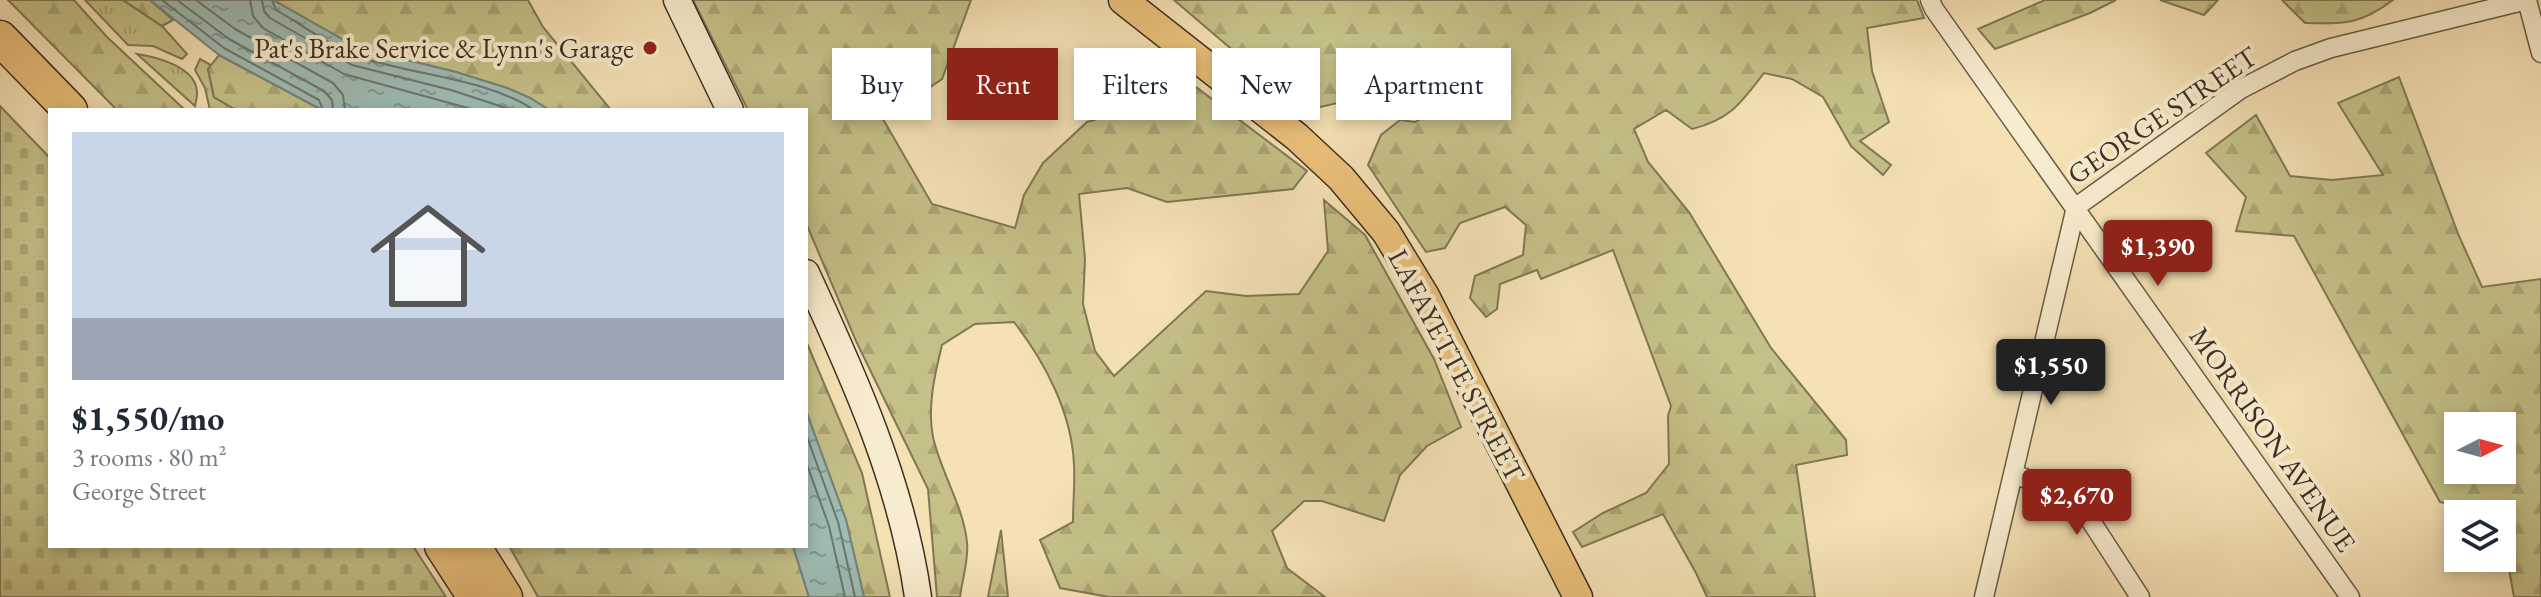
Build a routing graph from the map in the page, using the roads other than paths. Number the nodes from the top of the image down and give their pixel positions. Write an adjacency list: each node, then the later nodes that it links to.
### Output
1 (677, 0): 9 (street)
2 (1123, 0): 19 (main road, LAFAYETTE STREET)
3 (1930, 0): 11 (street, MORRISON AVENUE)
4 (2527, 0): 6 (street); 11 (street, GEORGE STREET)
5 (0, 38): 8 (highway)
6 (2541, 53)
7 (0, 72): 10 (highway)
8 (68, 108)
9 (729, 108)
10 (48, 121)
11 (2076, 207): 13 (street, GEORGE STREET); 22 (street, MORRISON AVENUE)
12 (808, 278): 18 (street)
13 (2013, 474): 20 (street, GEORGE STREET); 21 (street)
14 (443, 548): 16 (highway)
15 (474, 548): 17 (highway)
16 (475, 597)
17 (505, 597)
18 (918, 597)
19 (1578, 597)
20 (1984, 597)
21 (2140, 597)
22 (2350, 597)

